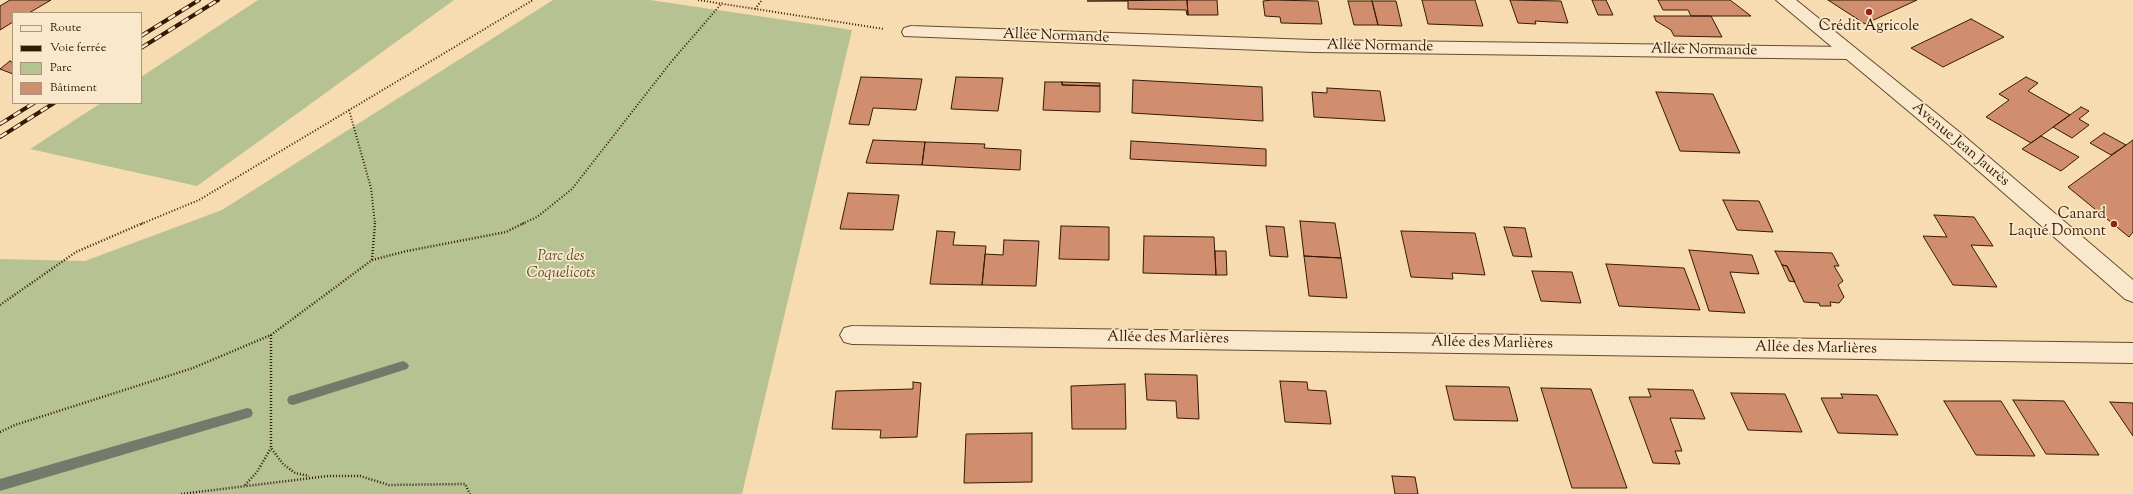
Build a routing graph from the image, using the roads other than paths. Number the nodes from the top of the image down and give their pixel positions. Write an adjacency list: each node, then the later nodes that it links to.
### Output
1 (1785, 0): 3 (street, Avenue Jean Jaurès)
2 (911, 32): 3 (street, Allée Normande)
3 (1849, 53): 4 (street, Avenue Jean Jaurès)
4 (2133, 293)
5 (852, 335): 6 (street, Allée des Marlières)
6 (2133, 353)

